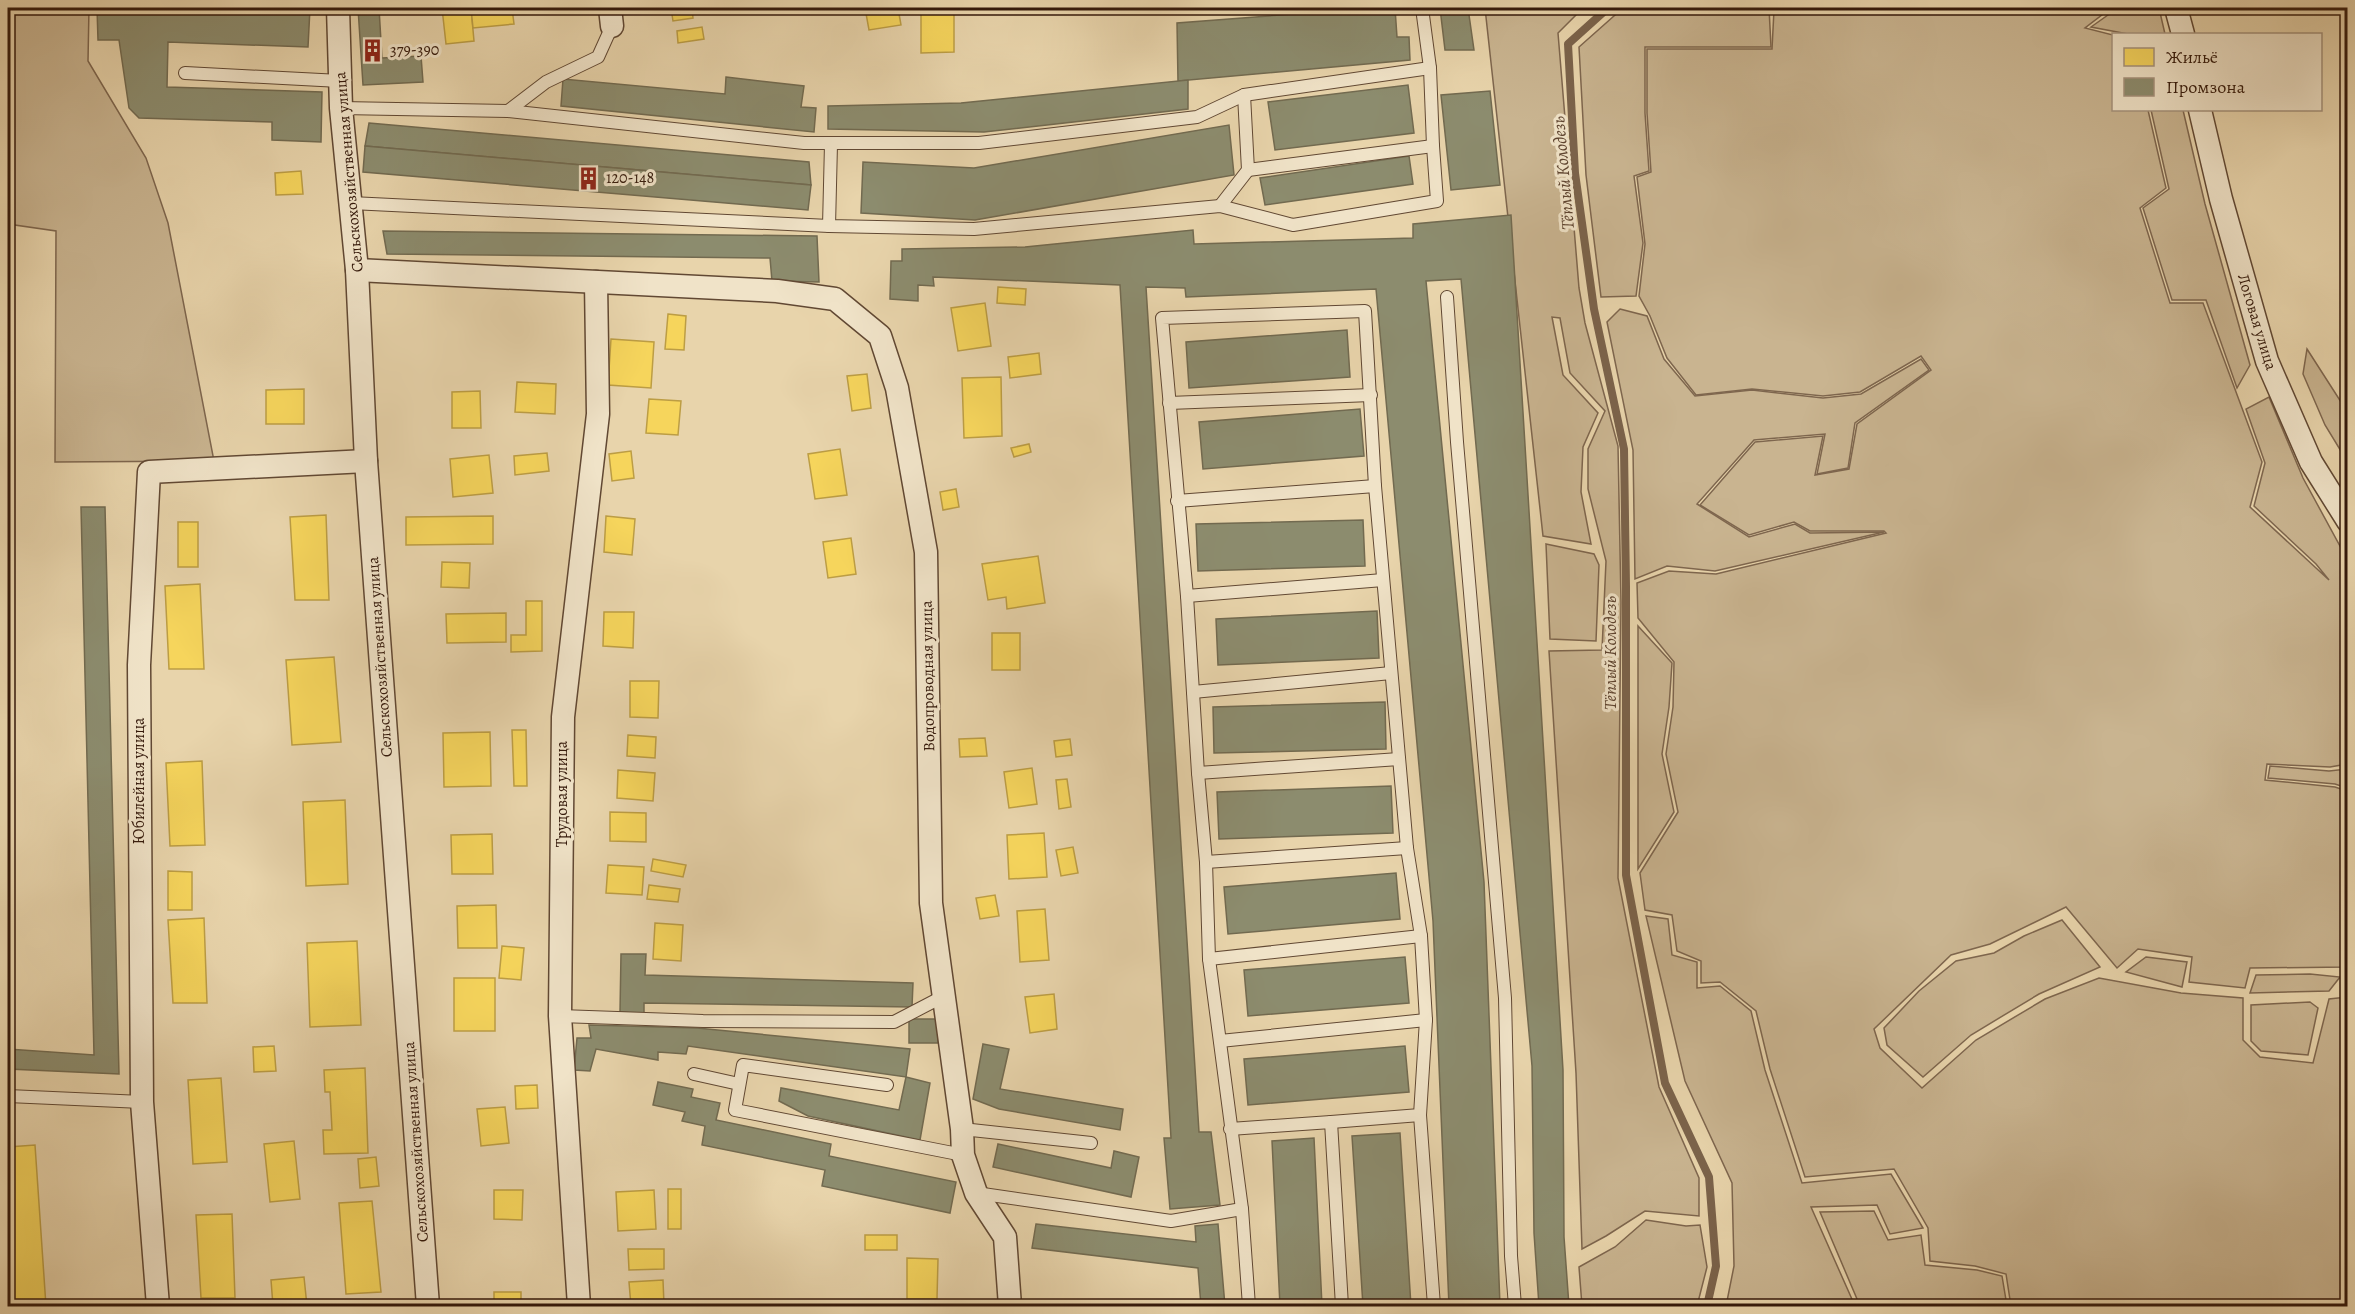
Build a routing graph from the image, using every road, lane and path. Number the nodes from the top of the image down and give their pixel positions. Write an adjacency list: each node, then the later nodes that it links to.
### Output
1 (338, 8): 8 (street, Сельскохозяйственная улица)
2 (1422, 8): 6 (lane)
3 (2176, 8): 5 (street)
4 (611, 17): 11 (lane)
5 (2183, 33)
6 (1431, 69): 9 (lane); 14 (lane)
7 (185, 73): 8 (lane)
8 (340, 81): 10 (street, Сельскохозяйственная улица)
9 (1244, 95): 13 (lane); 15 (lane)
10 (341, 108): 11 (lane); 16 (street, Сельскохозяйственная улица)
11 (508, 111): 13 (lane)
12 (2200, 111): 27 (street, Логовая улица)
13 (831, 144): 18 (lane)
14 (1432, 146): 15 (lane); 17 (lane)
15 (1248, 170): 17 (lane)
16 (351, 203): 18 (lane); 19 (street, Сельскохозяйственная улица)
17 (1220, 206): 18 (lane)
18 (829, 226)
19 (357, 270): 20 (street, Водопроводная улица); 24 (street, Сельскохозяйственная улица)
20 (596, 282): 38 (street, Водопроводная улица); 39 (street, Трудовая улица)
21 (1448, 297): 62 (lane)
22 (1371, 395): 23 (lane); 23 (lane); 25 (lane)
23 (1169, 403): 26 (lane)
24 (366, 461): 46 (street, Юбилейная улица); 56 (street, Сельскохозяйственная улица)
25 (1375, 486): 26 (lane); 28 (lane)
26 (1177, 501): 29 (lane)
27 (2348, 521)
28 (1383, 580): 29 (lane); 30 (lane)
29 (1187, 596): 31 (lane)
30 (1391, 673): 31 (lane); 32 (lane)
31 (1193, 692): 33 (lane)
32 (1399, 759): 33 (lane); 34 (lane)
33 (1198, 772): 35 (lane)
34 (1407, 848): 35 (lane); 36 (lane)
35 (1206, 862): 37 (lane)
36 (1421, 936): 37 (lane); 40 (lane)
37 (1209, 959): 41 (lane)
38 (944, 996): 39 (lane); 49 (street, Водопроводная улица)
39 (560, 1016): 57 (street, Трудовая улица)
40 (1426, 1020): 41 (lane); 47 (lane)
41 (1220, 1041): 50 (lane)
42 (694, 1074): 43 (lane)
43 (739, 1084): 44 (lane); 52 (lane)
44 (887, 1085)
45 (8, 1096): 46 (lane)
46 (142, 1102): 55 (street, Юбилейная улица)
47 (1419, 1115): 48 (lane); 61 (lane)
48 (1331, 1122): 50 (lane); 60 (lane)
49 (962, 1129): 51 (lane); 52 (street, Водопроводная улица)
50 (1230, 1129): 54 (lane)
51 (1091, 1143)
52 (963, 1155): 53 (street, Водопроводная улица)
53 (976, 1193): 54 (lane); 58 (street, Водопроводная улица)
54 (1242, 1209): 59 (lane)
55 (158, 1306)
56 (428, 1306)
57 (579, 1306)
58 (1010, 1306)
59 (1249, 1306)
60 (1342, 1306)
61 (1434, 1306)
62 (1515, 1306)

